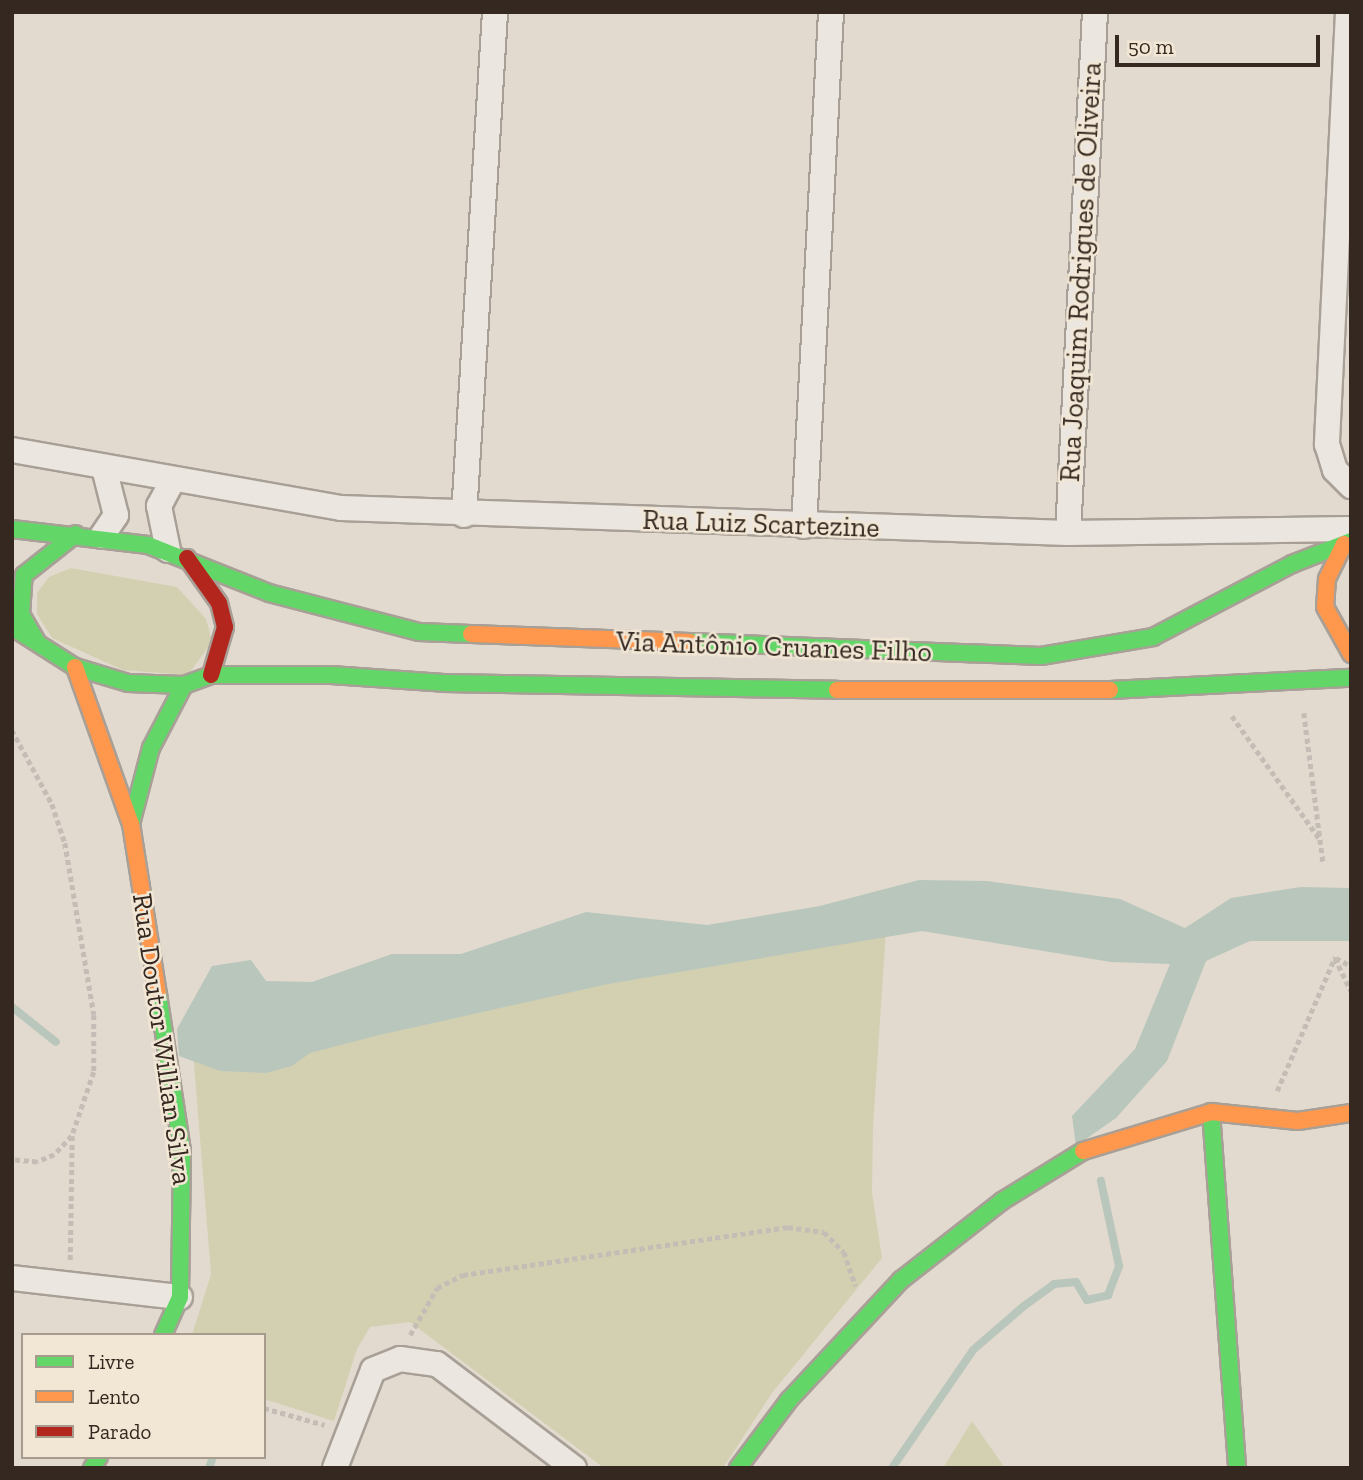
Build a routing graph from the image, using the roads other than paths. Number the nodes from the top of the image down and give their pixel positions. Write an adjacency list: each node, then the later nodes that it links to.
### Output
1 (495, 12): 10 (street)
2 (831, 12): 11 (street)
3 (1095, 12): 13 (street, Rua Joaquim Rodrigues de Oliveira)
4 (1348, 12): 5 (street)
5 (1348, 78): 9 (street)
6 (12, 450): 7 (street, Rua Luiz Scartezine)
7 (104, 468): 8 (street, Rua Luiz Scartezine); 15 (street)
8 (173, 480): 10 (street, Rua Luiz Scartezine); 17 (street)
9 (1351, 486)
10 (464, 515): 11 (street, Rua Luiz Scartezine)
11 (804, 526): 13 (street, Rua Luiz Scartezine)
12 (12, 529): 14 (main road)
13 (1068, 533): 16 (street, Rua Luiz Scartezine)
14 (76, 534): 15 (main road); 19 (main road)
15 (102, 536): 17 (main road)
16 (1349, 538): 17 (main road, Via Antônio Cruanes Filho); 20 (main road)
17 (177, 553): 22 (main road)
18 (12, 626): 19 (main road)
19 (37, 642): 21 (main road)
20 (1351, 654)
21 (75, 667): 24 (main road); 25 (main road)
22 (211, 675): 23 (main road, Via Antônio Cruanes Filho); 24 (main road)
23 (1351, 677)
24 (184, 685): 25 (main road)
25 (131, 824): 29 (main road, Rua Doutor Willian Silva)
26 (1211, 1112): 27 (main road); 33 (main road); 34 (main road)
27 (1351, 1113)
28 (12, 1278): 29 (street)
29 (180, 1297): 30 (main road, Rua Doutor Willian Silva)
30 (164, 1333)
31 (335, 1468): 32 (street)
32 (574, 1468)
33 (738, 1468)
34 (1237, 1468)

